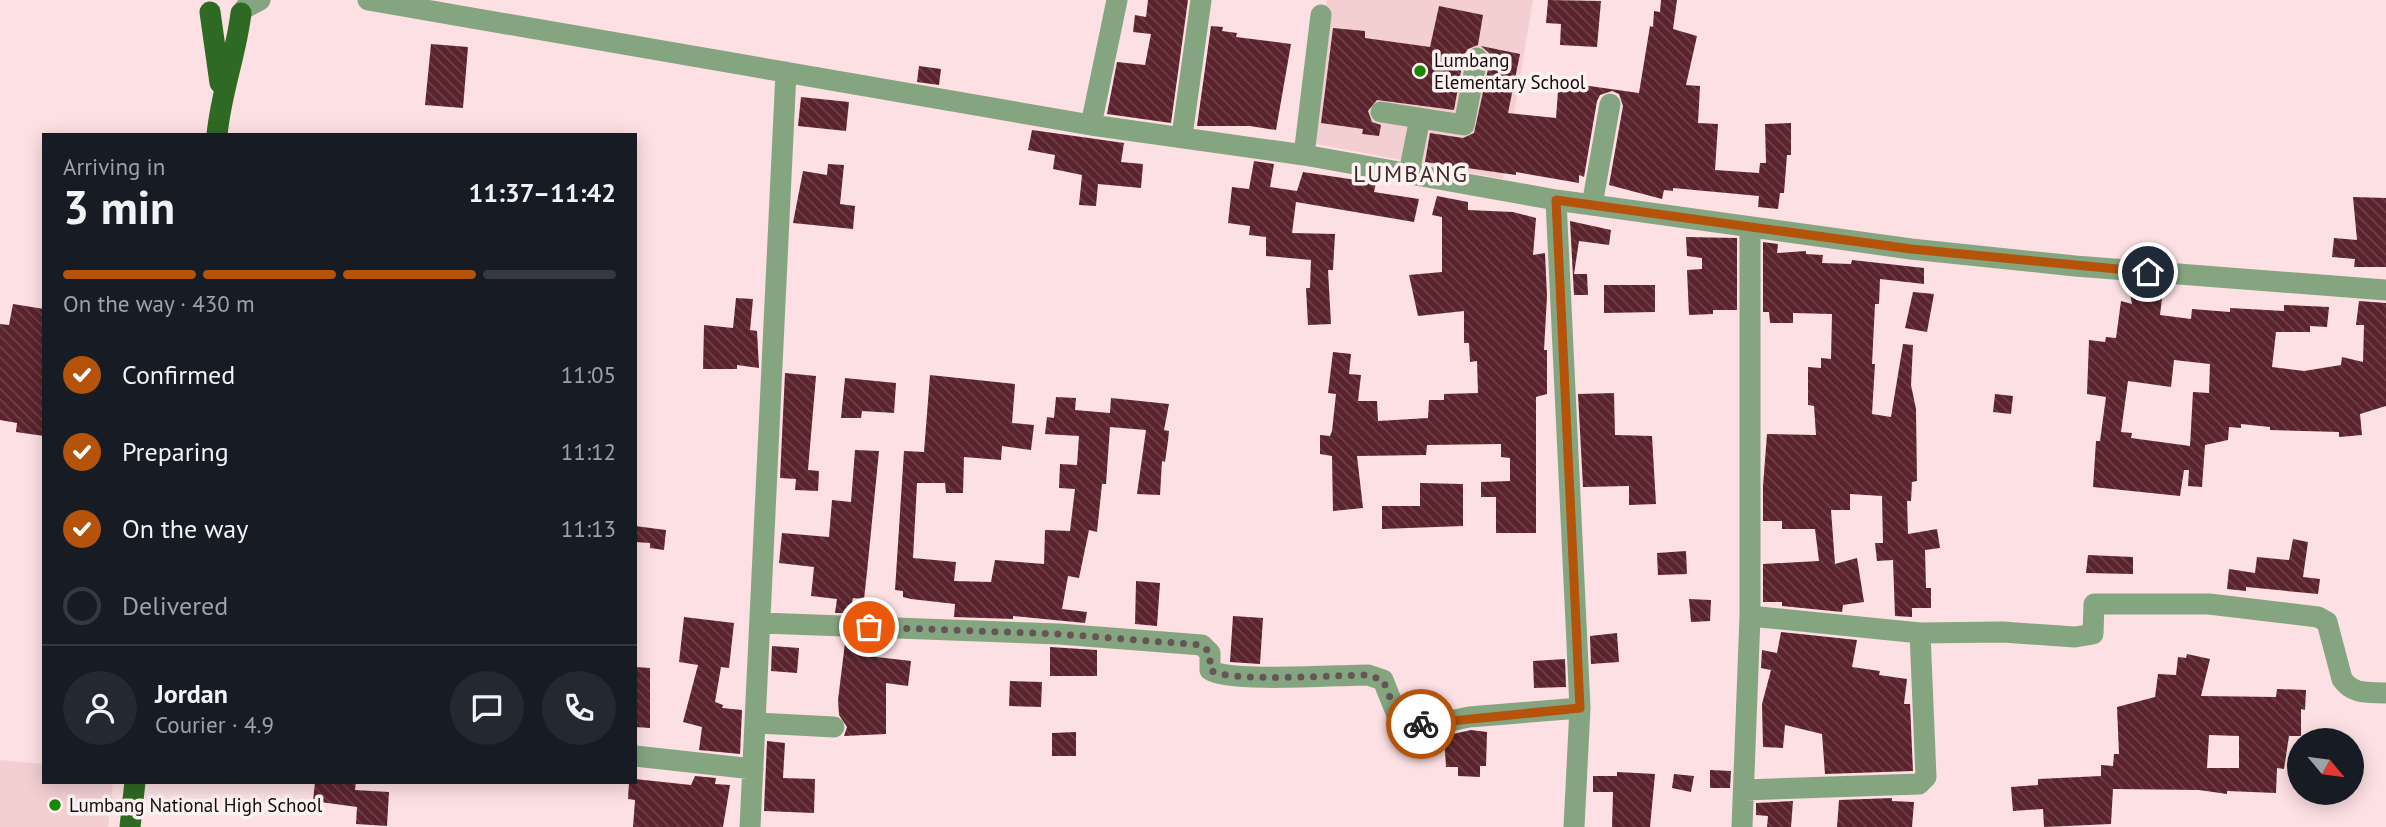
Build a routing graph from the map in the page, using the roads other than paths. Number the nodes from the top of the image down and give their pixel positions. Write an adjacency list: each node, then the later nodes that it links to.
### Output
1 (368, 0): 8 (street)
2 (1117, 0): 13 (street)
3 (1201, 0): 15 (street)
4 (205, 3): 5 (main road); 9 (main road)
5 (249, 5): 9 (main road)
6 (1321, 15): 16 (street)
7 (1477, 58): 12 (street)
8 (786, 72): 13 (street); 23 (street)
9 (221, 95): 14 (main road)
10 (1610, 104): 19 (street)
11 (1381, 112): 12 (street)
12 (1420, 118): 17 (street)
13 (1091, 125): 15 (street)
14 (217, 133)
15 (1182, 136): 16 (street)
16 (1304, 155): 17 (street)
17 (1409, 173): 18 (street)
18 (1556, 200): 19 (street); 26 (street)
19 (1592, 205): 20 (street)
20 (1750, 228): 21 (street); 22 (street)
21 (2386, 290)
22 (1750, 616): 24 (street); 32 (street)
23 (761, 623): 26 (street); 27 (street)
24 (1920, 633): 25 (street); 32 (street)
25 (2386, 693)
26 (1580, 708): 35 (street)
27 (755, 723): 28 (street); 30 (street)
28 (834, 727)
29 (637, 756): 30 (street)
30 (753, 769): 34 (street)
31 (135, 784): 33 (main road)
32 (1744, 790): 36 (street)
33 (130, 827)
34 (750, 827)
35 (1574, 827)
36 (1742, 827)

